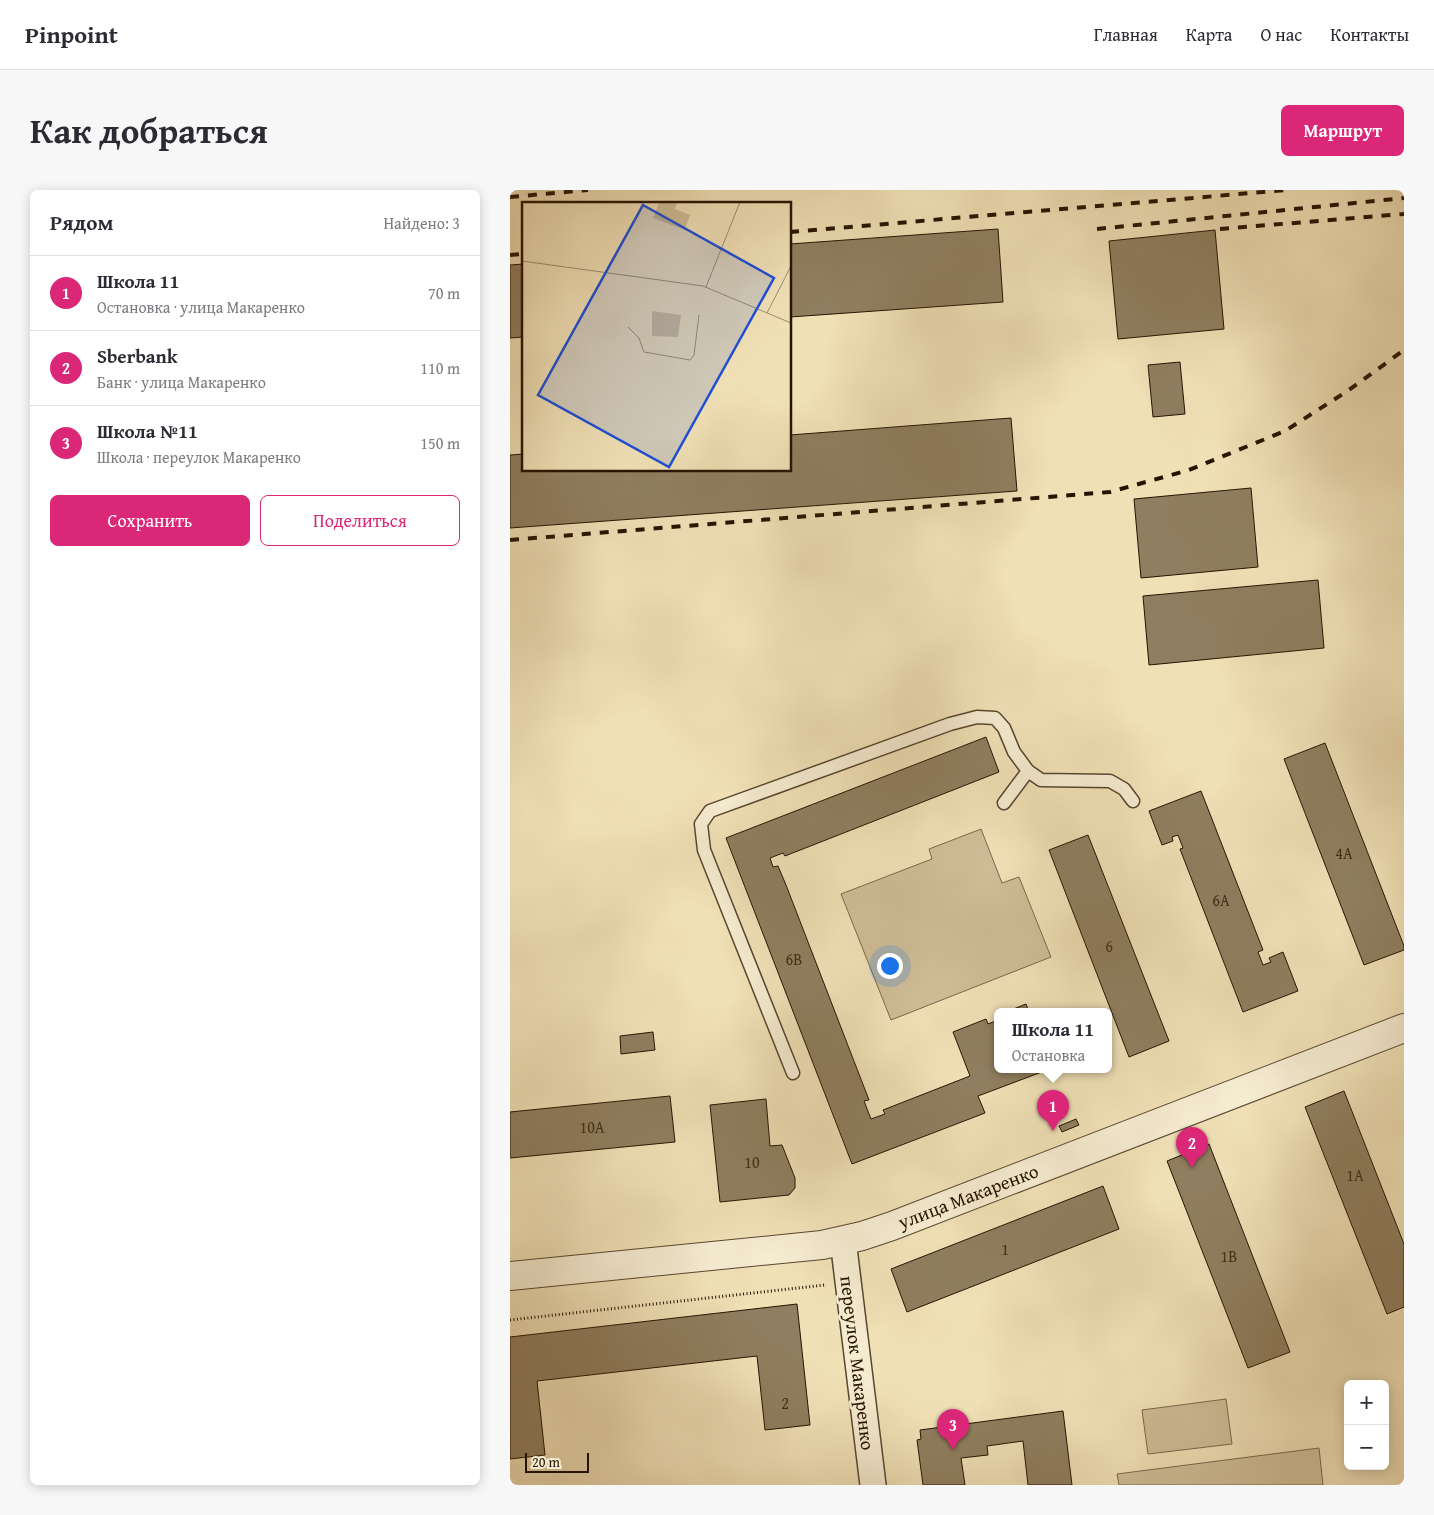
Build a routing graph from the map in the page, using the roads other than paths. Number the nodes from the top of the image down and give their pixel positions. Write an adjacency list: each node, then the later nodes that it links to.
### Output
1 (1028, 771): 2 (lane); 3 (lane); 5 (lane)
2 (1133, 801)
3 (1004, 803)
4 (1404, 1028): 6 (street, улица Макаренко)
5 (793, 1072)
6 (843, 1240): 7 (street, улица Макаренко); 8 (street, переулок Макаренко)
7 (510, 1276)
8 (873, 1485)

